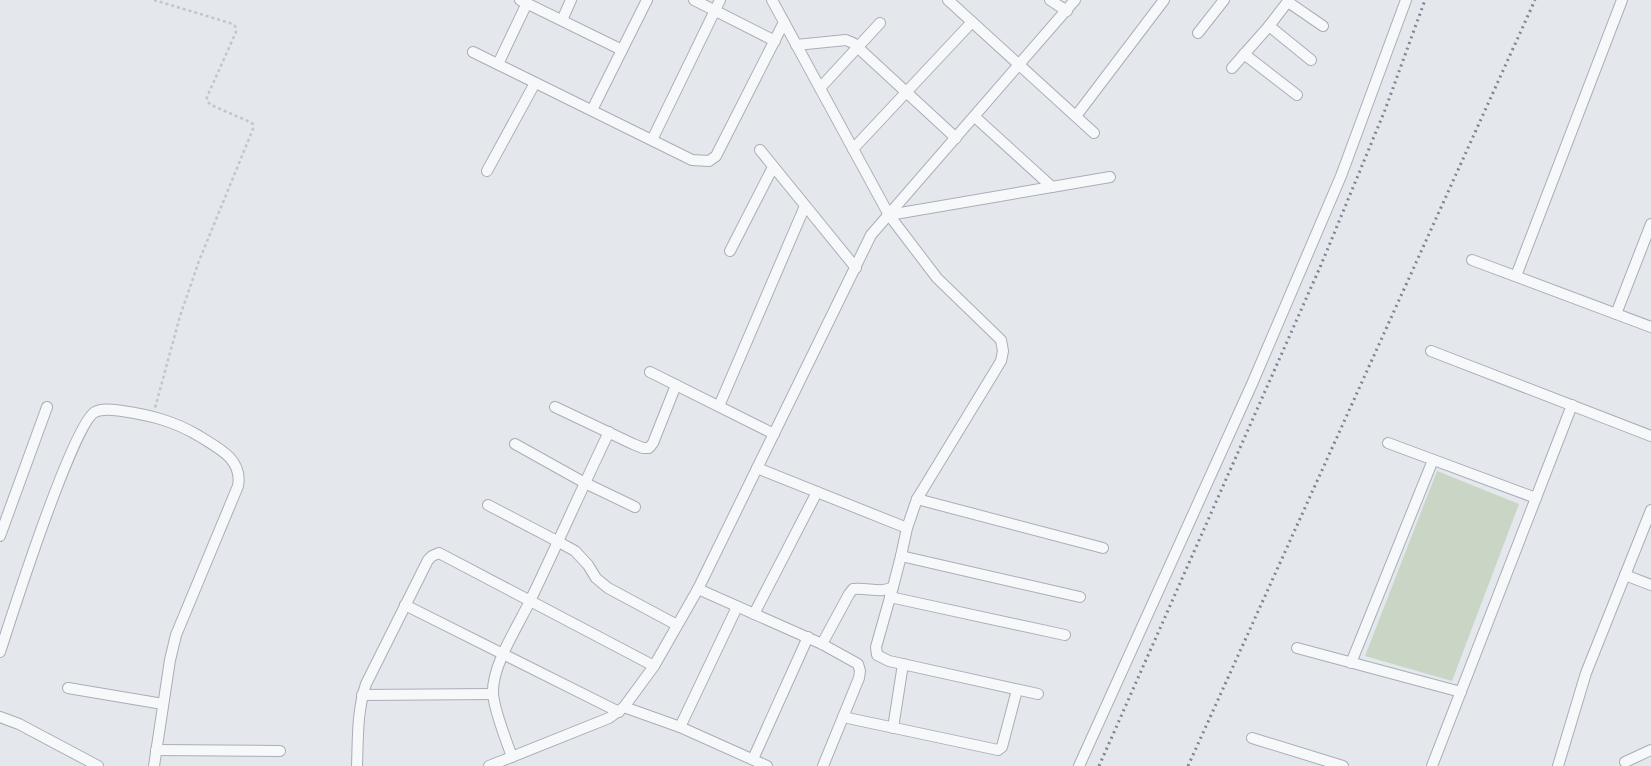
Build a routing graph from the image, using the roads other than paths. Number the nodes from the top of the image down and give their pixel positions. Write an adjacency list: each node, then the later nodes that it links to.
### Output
1 (571, 0): 17 (street)
2 (647, 0): 27 (street)
3 (694, 0): 15 (street)
4 (720, 0): 15 (street)
5 (772, 0): 18 (street)
6 (948, 0): 19 (street)
7 (1050, 0): 16 (street)
8 (1075, 0): 16 (street)
9 (1164, 0): 39 (street)
10 (1224, 0): 23 (street)
11 (1406, 0): 130 (street)
12 (1622, 0): 56 (street)
13 (524, 1): 17 (street); 31 (street)
14 (1288, 1): 21 (street); 22 (street)
15 (715, 10): 24 (street); 43 (street)
16 (1067, 11): 32 (street)
17 (562, 20): 27 (street)
18 (784, 22): 24 (street); 25 (street)
19 (972, 22): 32 (street); 36 (street)
20 (880, 23): 26 (street)
21 (1269, 26): 29 (street); 30 (street)
22 (1323, 26)
23 (1198, 33)
24 (775, 41): 43 (street)
25 (796, 45): 26 (street); 35 (street)
26 (858, 47): 35 (street); 36 (street)
27 (622, 50): 38 (street)
28 (473, 52): 31 (street)
29 (1244, 54): 33 (street); 37 (street)
30 (1311, 60)
31 (498, 64): 34 (street)
32 (1019, 65): 39 (street); 40 (street)
33 (1232, 68)
34 (535, 83): 38 (street); 47 (street)
35 (820, 88): 44 (street)
36 (906, 92): 42 (street); 44 (street)
37 (1297, 95)
38 (592, 110): 43 (street)
39 (1076, 116): 41 (street)
40 (975, 117): 42 (street); 49 (street)
41 (1094, 133)
42 (956, 138): 51 (street)
43 (652, 140)
44 (853, 149): 51 (street)
45 (760, 150): 46 (street)
46 (773, 167): 50 (street); 53 (street)
47 (487, 171)
48 (1110, 177): 49 (street)
49 (1052, 187): 51 (street)
50 (805, 206): 55 (street); 63 (street)
51 (889, 215): 55 (street); 76 (street)
52 (1651, 224): 57 (street)
53 (730, 251)
54 (1472, 260): 56 (street)
55 (856, 268): 67 (street)
56 (1516, 276): 57 (street)
57 (1616, 314): 58 (street)
58 (1651, 327)
59 (1431, 351): 62 (street)
60 (650, 372): 61 (street)
61 (676, 385): 63 (street); 66 (street)
62 (1572, 405): 68 (street); 75 (street)
63 (719, 406): 67 (street)
64 (47, 407): 81 (street)
65 (554, 407): 66 (street)
66 (609, 432): 73 (street)
67 (774, 434): 72 (street)
68 (1651, 436)
69 (1388, 443): 71 (street)
70 (515, 444): 73 (street)
71 (1433, 460): 75 (street); 102 (street)
72 (757, 468): 74 (street); 88 (street)
73 (585, 483): 78 (street); 82 (street)
74 (817, 492): 80 (street); 94 (street)
75 (1536, 498): 107 (street)
76 (917, 499): 80 (street); 83 (street)
77 (488, 505): 82 (street)
78 (636, 507)
79 (1651, 510): 85 (street)
80 (907, 528): 84 (street)
81 (0, 536)
82 (557, 541): 91 (street); 95 (street)
83 (1103, 548)
84 (901, 556): 87 (street); 90 (street)
85 (1625, 576): 86 (street); 133 (street)
86 (1651, 585)
87 (893, 587): 89 (street); 98 (street)
88 (698, 589): 93 (street); 95 (street)
89 (890, 597): 96 (street); 103 (street)
90 (1080, 597)
91 (531, 600): 92 (street); 101 (street); 104 (street)
92 (405, 605): 101 (street); 110 (street)
93 (738, 607): 94 (street); 115 (street)
94 (754, 614): 97 (street)
95 (677, 625): 104 (street)
96 (1065, 635)
97 (808, 637): 98 (street); 121 (street)
98 (822, 644): 114 (street)
99 (1297, 648): 102 (street)
100 (0, 652): 111 (street)
101 (503, 654): 108 (street); 112 (street)
102 (1351, 663): 107 (street)
103 (904, 664): 106 (street); 116 (street)
104 (654, 666): 112 (street)
105 (68, 688): 111 (street)
106 (1017, 690): 109 (street); 116 (street)
107 (1461, 692): 132 (street)
108 (493, 694): 110 (street); 122 (street)
109 (1038, 694)
110 (362, 695): 126 (street)
111 (163, 704): 118 (street)
112 (621, 709): 115 (street); 122 (street)
113 (0, 717): 124 (street)
114 (844, 717): 116 (street); 129 (street)
115 (680, 727): 121 (street)
116 (893, 728)
117 (1252, 738): 131 (street)
118 (156, 750): 120 (street); 125 (street)
119 (1651, 750): 123 (street)
120 (280, 751)
121 (753, 759): 128 (street)
122 (507, 761): 127 (street)
123 (1625, 762)
124 (98, 766)
125 (154, 766)
126 (357, 766)
127 (489, 766)
128 (767, 766)
129 (823, 766)
130 (1079, 766)
131 (1343, 766)
132 (1432, 766)
133 (1558, 766)

